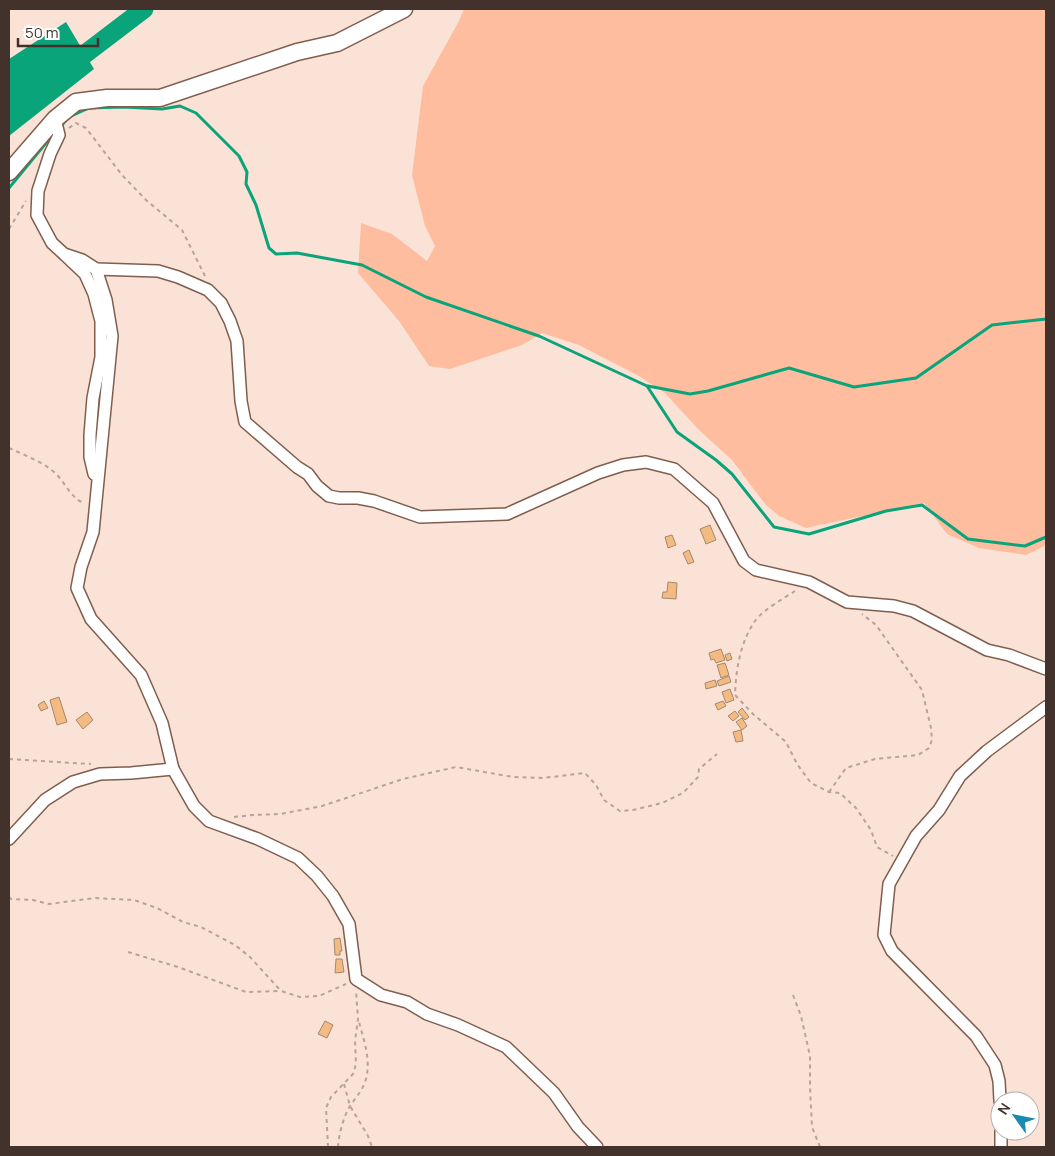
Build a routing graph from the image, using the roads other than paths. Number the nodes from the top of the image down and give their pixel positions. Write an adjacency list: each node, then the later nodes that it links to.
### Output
1 (404, 9): 2 (street)
2 (55, 119): 3 (street); 4 (street)
3 (9, 172)
4 (64, 254): 5 (street); 6 (street)
5 (96, 269): 6 (street); 7 (street)
6 (97, 486): 9 (street)
7 (1046, 669)
8 (1046, 707): 11 (street)
9 (173, 769): 10 (street); 12 (street)
10 (9, 838)
11 (1000, 1091)
12 (597, 1147)

